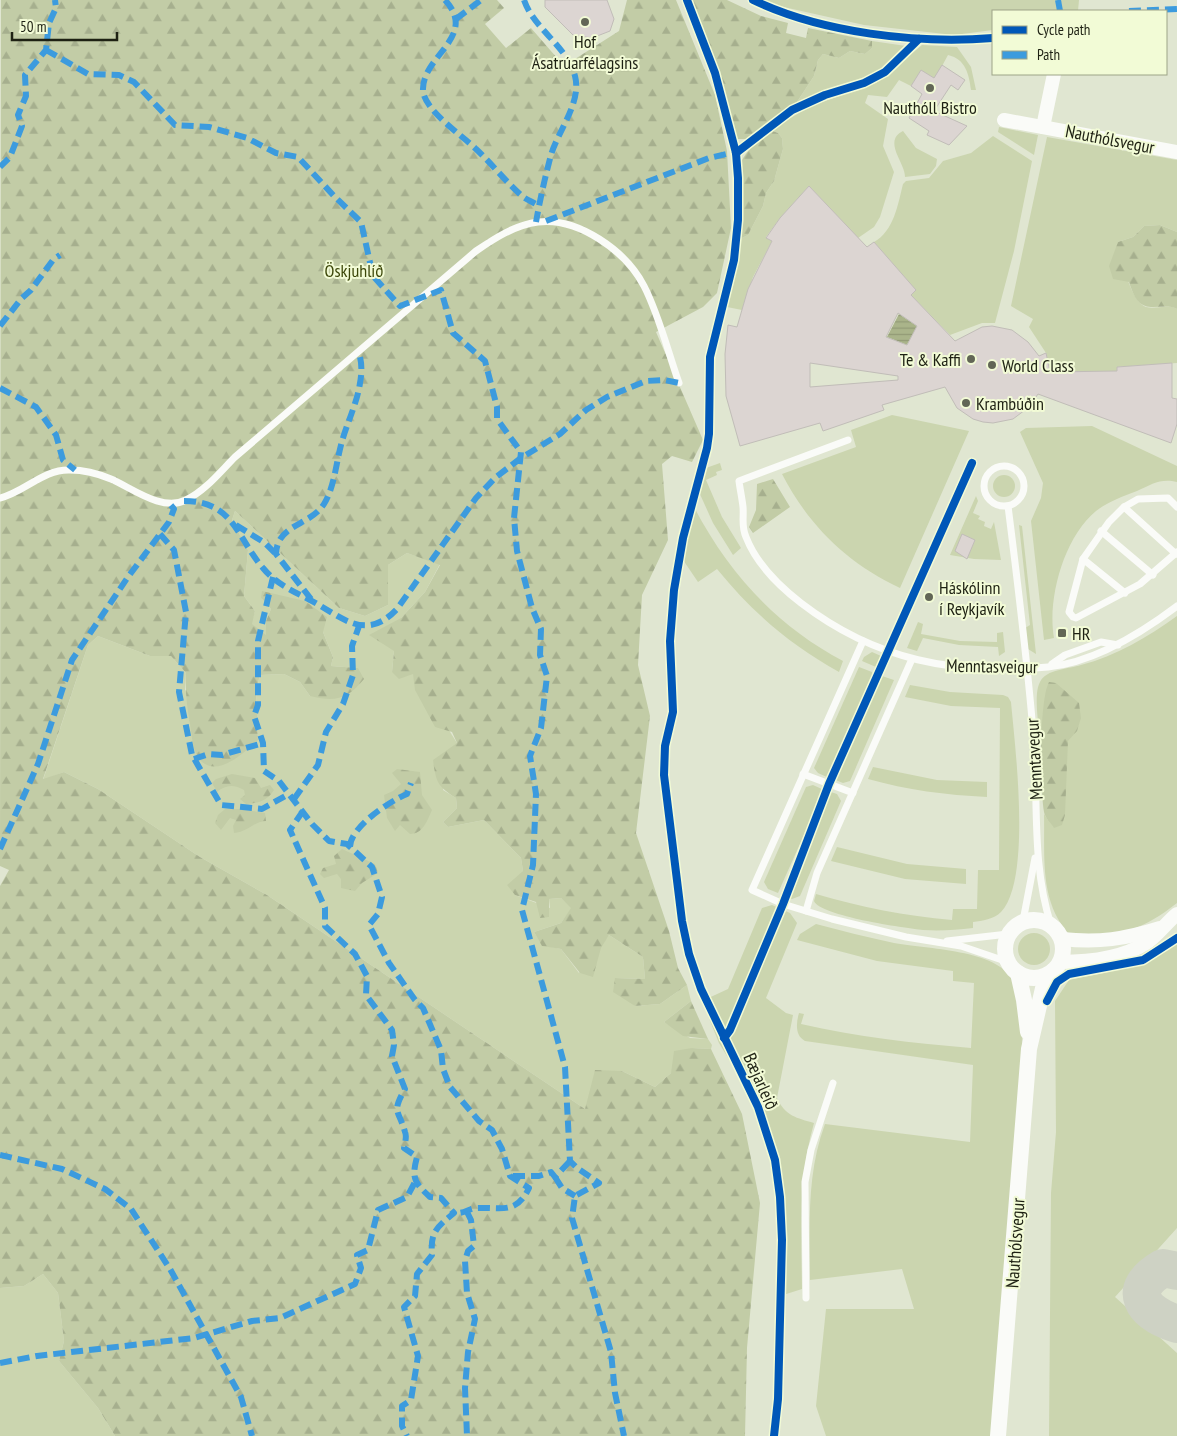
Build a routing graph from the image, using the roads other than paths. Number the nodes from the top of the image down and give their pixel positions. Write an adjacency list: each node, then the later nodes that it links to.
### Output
1 (1054, 75): 3 (street, Nauthólsvegur)
2 (1004, 120): 3 (street, Nauthólsvegur)
3 (1043, 127): 4 (street, Nauthólsvegur)
4 (1177, 152)
5 (679, 383): 7 (lane)
6 (848, 440): 17 (lane, Menntasveigur)
7 (0, 498)
8 (1008, 506): 8 (lane); 19 (lane, Menntavegur)
9 (1177, 506): 10 (lane)
10 (1124, 507): 11 (lane); 12 (lane)
11 (1101, 531): 13 (lane); 14 (lane)
12 (1176, 553): 14 (lane)
13 (1083, 559): 15 (lane); 15 (lane)
14 (1153, 575): 15 (lane)
15 (1125, 593)
16 (1177, 606): 19 (lane, Menntasveigur)
17 (863, 641): 18 (lane, Menntasveigur); 20 (lane)
18 (912, 659): 19 (lane, Menntasveigur); 21 (lane)
19 (1028, 668): 22 (lane, Menntavegur)
20 (803, 774): 21 (lane); 23 (lane)
21 (853, 793): 23 (lane)
22 (1037, 850): 25 (lane, Menntavegur); 26 (lane, Menntavegur)
23 (806, 911): 30 (lane)
24 (1177, 914): 27 (street)
25 (1023, 921): 26 (street); 28 (street)
26 (1051, 925): 29 (street)
27 (1161, 927): 29 (street); 31 (street)
28 (1008, 934): 30 (lane); 32 (street)
29 (1062, 939): 31 (street)
30 (941, 942): 32 (lane)
31 (1057, 967): 32 (street); 33 (street, Nauthólsvegur)
32 (1013, 968): 33 (street, Nauthólsvegur)
33 (1029, 1049): 36 (street, Nauthólsvegur)
34 (834, 1083): 35 (lane)
35 (806, 1298)
36 (998, 1436)

